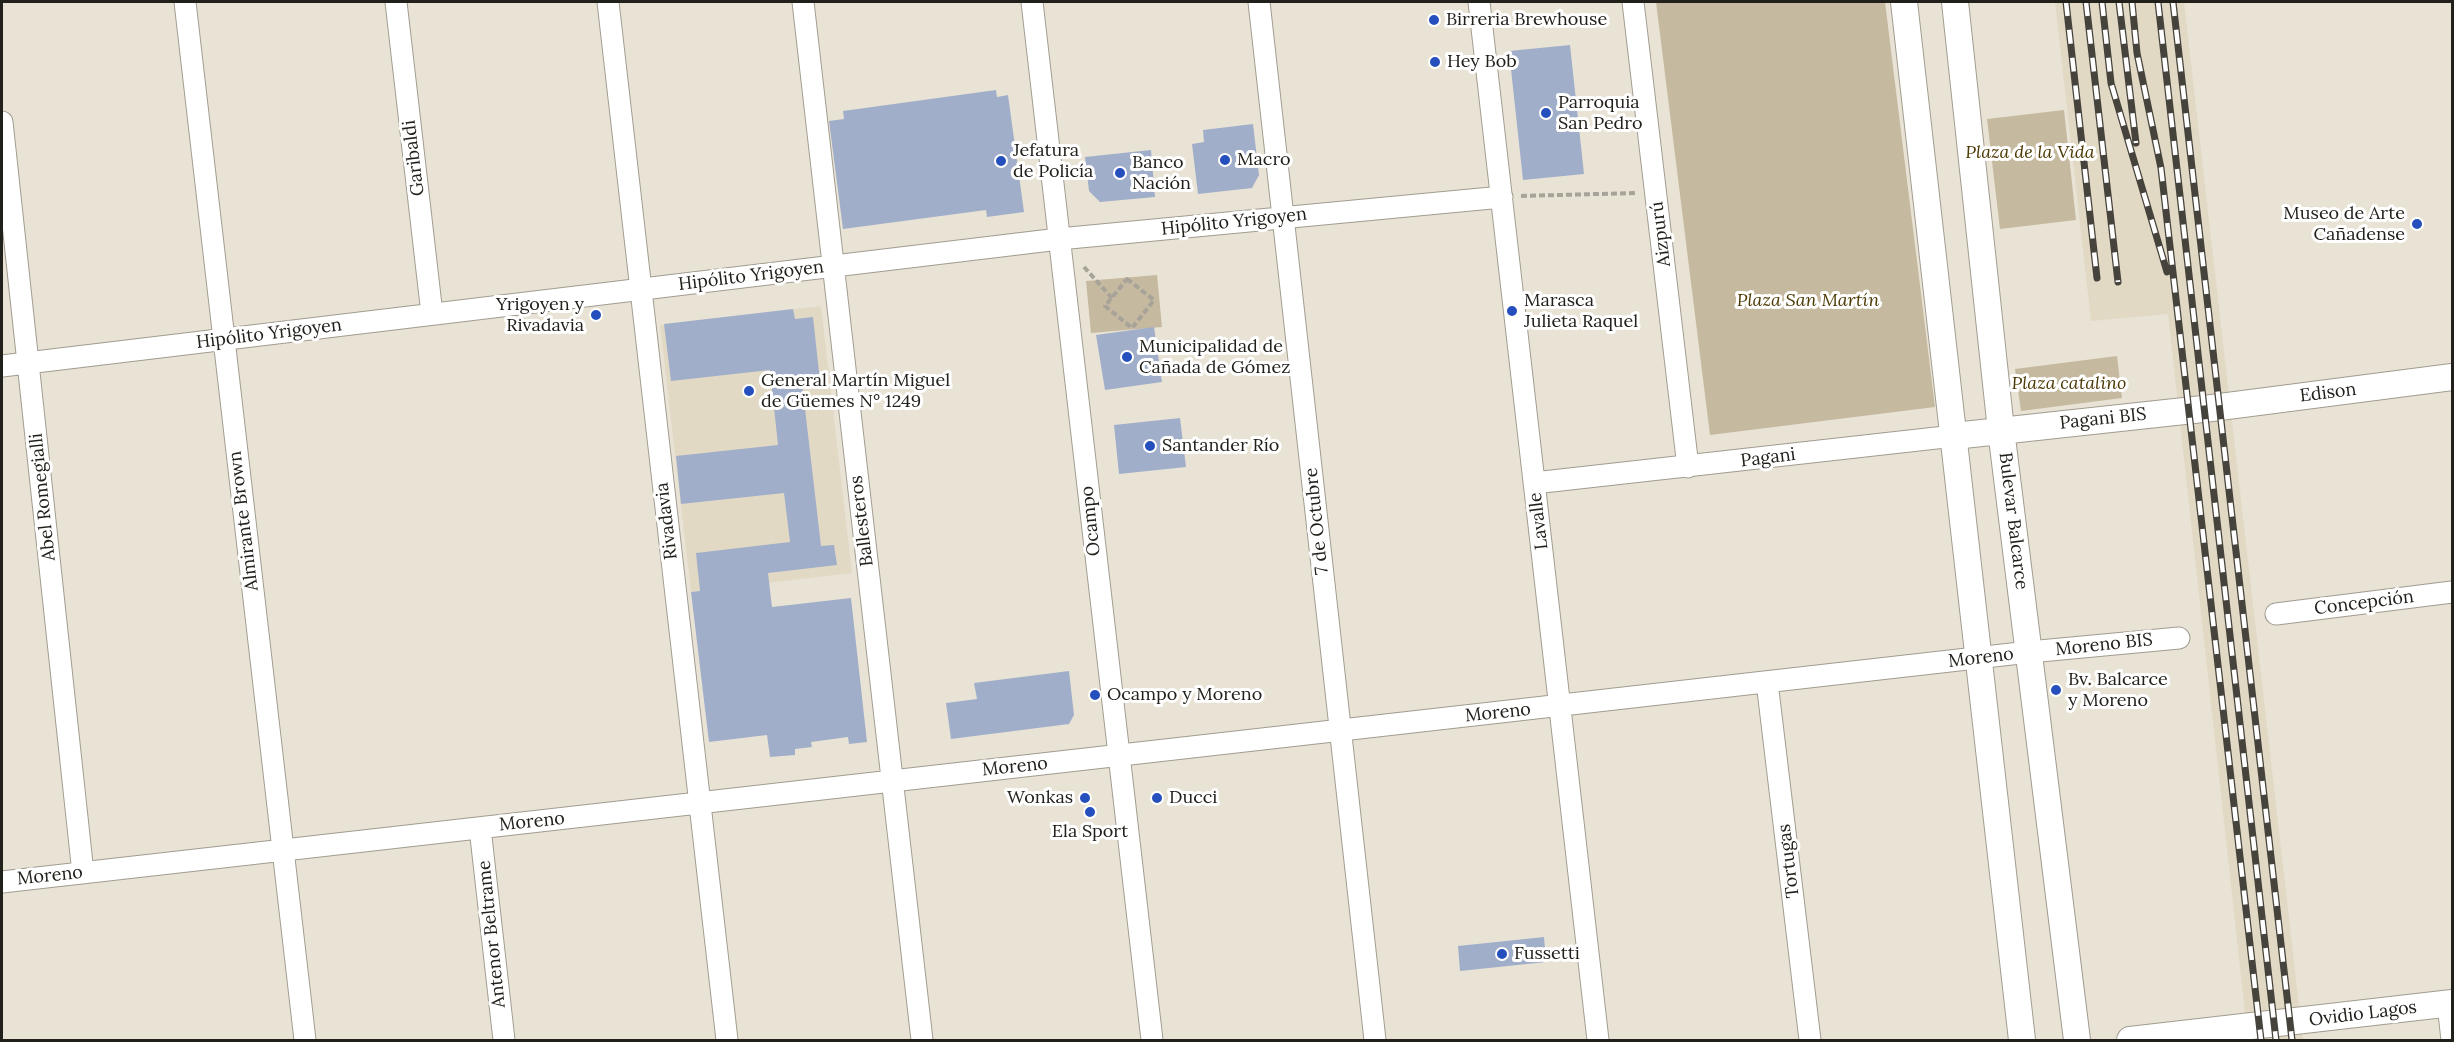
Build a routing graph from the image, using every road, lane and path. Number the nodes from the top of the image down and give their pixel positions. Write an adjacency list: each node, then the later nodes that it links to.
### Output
1 (185, 2): 20 (street, Almirante Brown)
2 (396, 2): 19 (street, Garibaldi)
3 (608, 2): 17 (street, Rivadavia)
4 (803, 2): 16 (street, Ballesteros)
5 (1032, 2): 15 (street, Ocampo)
6 (1259, 2): 14 (street, 7 de Octubre)
7 (1479, 2): 13 (street, Lavalle)
8 (1633, 2): 12 (street, Aizpurú)
9 (1904, 2): 26 (main road)
10 (1955, 2): 25 (main road, Bulevar Balcarce)
11 (2, 122): 21 (street, Abel Romegialli)
12 (1656, 192): 13 (path); 27 (street, Aizpurú)
13 (1502, 196): 14 (street, Hipólito Yrigoyen); 28 (street, Lavalle)
14 (1283, 218): 15 (street, Hipólito Yrigoyen); 36 (street, 7 de Octubre)
15 (1059, 239): 16 (street, Hipólito Yrigoyen); 37 (street, Ocampo)
16 (833, 266): 17 (street, Hipólito Yrigoyen); 38 (street, Ballesteros)
17 (641, 289): 19 (street, Hipólito Yrigoyen); 39 (street, Rivadavia)
18 (1154, 300): 18 (path)
19 (432, 314): 20 (street, Hipólito Yrigoyen)
20 (224, 339): 21 (street, Hipólito Yrigoyen); 41 (street, Almirante Brown)
21 (29, 363): 22 (street, Hipólito Yrigoyen); 42 (street, Abel Romegialli)
22 (2, 366)
23 (2452, 377): 24 (main road, Edison)
24 (2204, 409): 25 (main road, Pagani BIS)
25 (2001, 430): 26 (main road, Pagani); 32 (main road, Bulevar Balcarce)
26 (1954, 436): 27 (street, Pagani); 33 (main road)
27 (1688, 467): 28 (street, Pagani)
28 (1534, 483): 35 (street, Lavalle)
29 (2452, 592): 30 (street, Concepción)
30 (2276, 614)
31 (2179, 638): 32 (street, Moreno BIS)
32 (2029, 652): 33 (street, Moreno); 55 (main road, Bulevar Balcarce)
33 (1979, 658): 34 (street, Moreno); 54 (main road)
34 (1767, 682): 35 (street, Moreno); 53 (street, Tortugas)
35 (1560, 706): 36 (street, Moreno); 52 (street, Lavalle)
36 (1340, 730): 37 (street, Moreno); 51 (street, 7 de Octubre)
37 (1118, 756): 38 (street, Moreno); 50 (street, Ocampo)
38 (892, 781): 39 (street, Moreno); 49 (street, Ballesteros)
39 (700, 803): 40 (street, Moreno); 48 (street, Rivadavia)
40 (480, 828): 41 (street, Moreno); 47 (street, Antenor Beltrame)
41 (282, 850): 42 (street, Moreno); 46 (street, Almirante Brown)
42 (83, 873): 43 (street, Moreno)
43 (2, 882)
44 (2450, 1003): 45 (street); 56 (main road, Ovidio Lagos)
45 (2452, 1040)
46 (305, 1041)
47 (504, 1041)
48 (727, 1041)
49 (922, 1041)
50 (1152, 1041)
51 (1375, 1041)
52 (1598, 1041)
53 (1810, 1041)
54 (2022, 1041)
55 (2078, 1041)
56 (2130, 1041)

